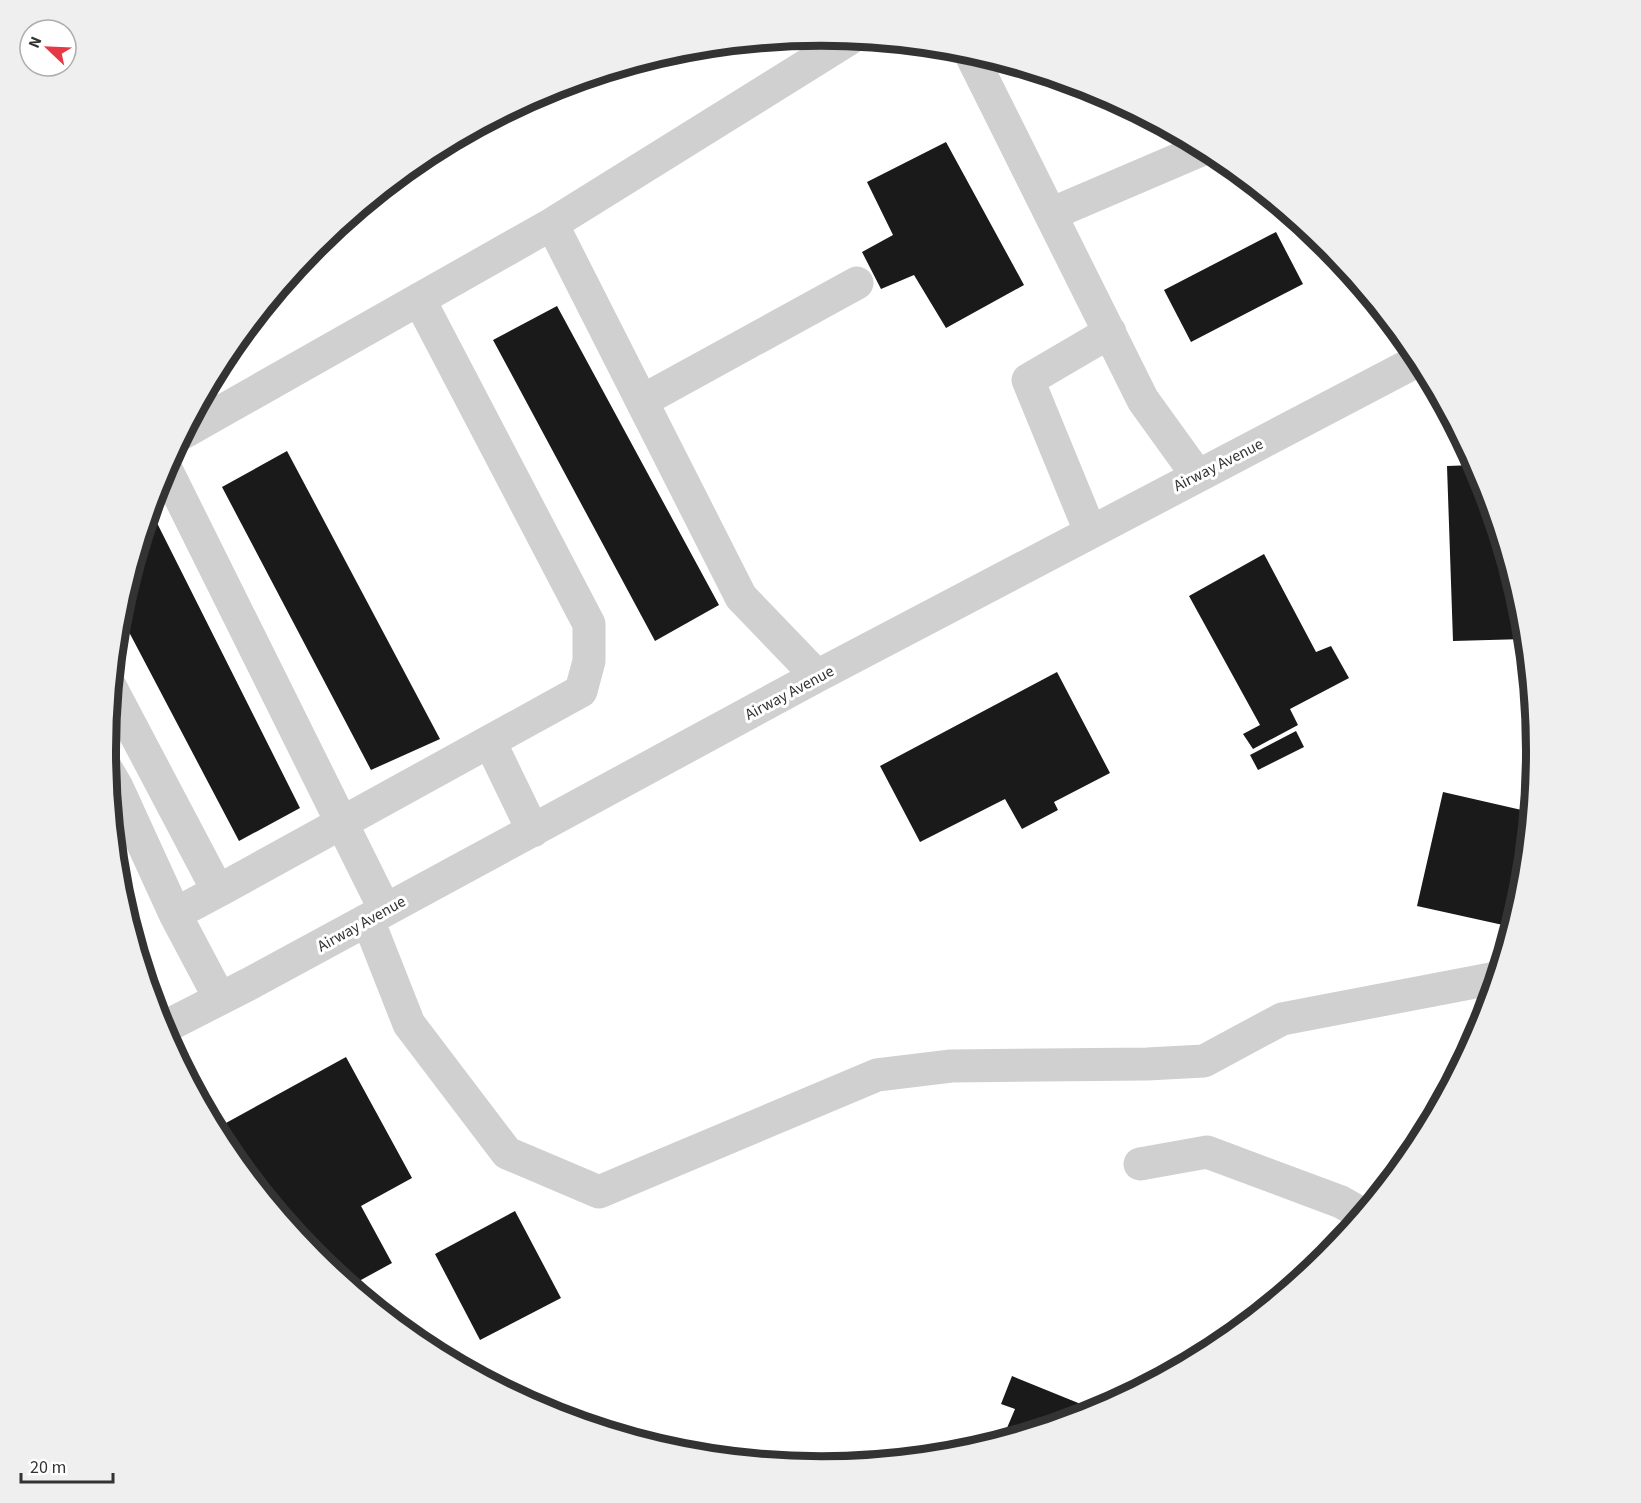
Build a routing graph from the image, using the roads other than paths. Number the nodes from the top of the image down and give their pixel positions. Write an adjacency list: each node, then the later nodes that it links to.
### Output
1 (837, 47): 5 (street)
2 (976, 64): 4 (street)
3 (1193, 153): 4 (street)
4 (1051, 214): 8 (street)
5 (552, 224): 7 (street); 10 (street)
6 (857, 283): 10 (street)
7 (419, 299): 11 (street); 17 (street)
8 (1110, 332): 12 (street); 14 (street)
9 (1410, 365): 12 (street, Airway Avenue)
10 (642, 401): 15 (street)
11 (196, 426)
12 (1197, 475): 14 (street, Airway Avenue)
13 (171, 478): 19 (street)
14 (1090, 531): 15 (street, Airway Avenue)
15 (818, 676): 20 (street, Airway Avenue)
16 (118, 700): 21 (street)
17 (490, 741): 19 (street); 20 (street)
18 (117, 788): 22 (street)
19 (342, 822): 21 (street); 23 (street)
20 (533, 831): 23 (street, Airway Avenue)
21 (218, 891): 22 (street)
22 (175, 914): 25 (street)
23 (377, 915): 24 (street); 25 (street, Airway Avenue)
24 (1487, 980)
25 (220, 999): 26 (street, Airway Avenue)
26 (170, 1024)
27 (1140, 1164): 28 (street)
28 (1356, 1210)

